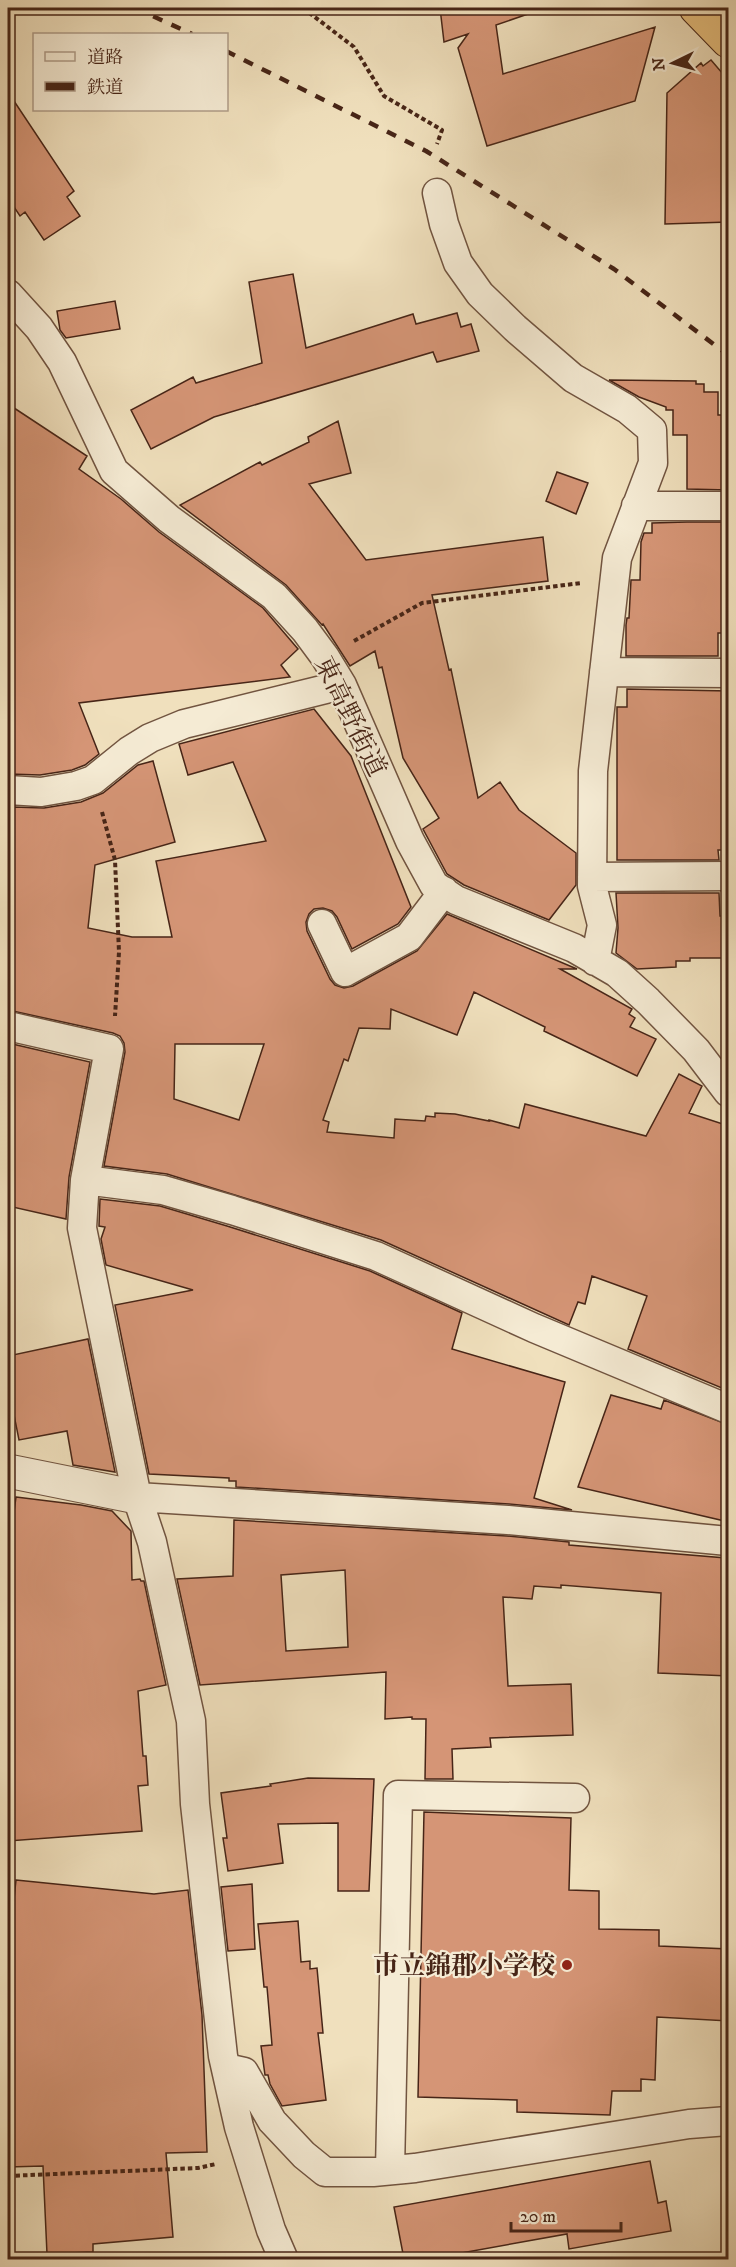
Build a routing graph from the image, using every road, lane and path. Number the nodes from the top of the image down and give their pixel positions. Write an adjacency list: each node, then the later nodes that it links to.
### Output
1 (303, 8): 4 (path)
2 (696, 8): 3 (highway)
3 (729, 41)
4 (437, 144)
5 (437, 193): 7 (street)
6 (8, 294): 10 (street, 東高野街道)
7 (636, 506): 8 (street); 9 (street)
8 (729, 506)
9 (614, 579): 10 (path); 11 (street)
10 (325, 657): 13 (street, 東高野街道)
11 (604, 672): 12 (street); 17 (street)
12 (729, 673)
13 (342, 685): 14 (street); 18 (street, 東高野街道)
14 (93, 780): 15 (street); 22 (path)
15 (8, 790)
16 (729, 876): 17 (street)
17 (592, 877): 20 (street)
18 (444, 891): 19 (street); 20 (street, 東高野街道)
19 (322, 924)
20 (595, 961): 23 (street, 東高野街道)
21 (8, 1026): 22 (street)
22 (109, 1049): 24 (street)
23 (729, 1092)
24 (85, 1180): 25 (street); 27 (street)
25 (729, 1408)
26 (8, 1471): 27 (street)
27 (137, 1497): 28 (street); 30 (street)
28 (729, 1542)
29 (575, 1798): 33 (street)
30 (226, 2068): 33 (street); 35 (street)
31 (729, 2121): 33 (street)
32 (224, 2163): 34 (path)
33 (390, 2170)
34 (8, 2176)
35 (284, 2259)

